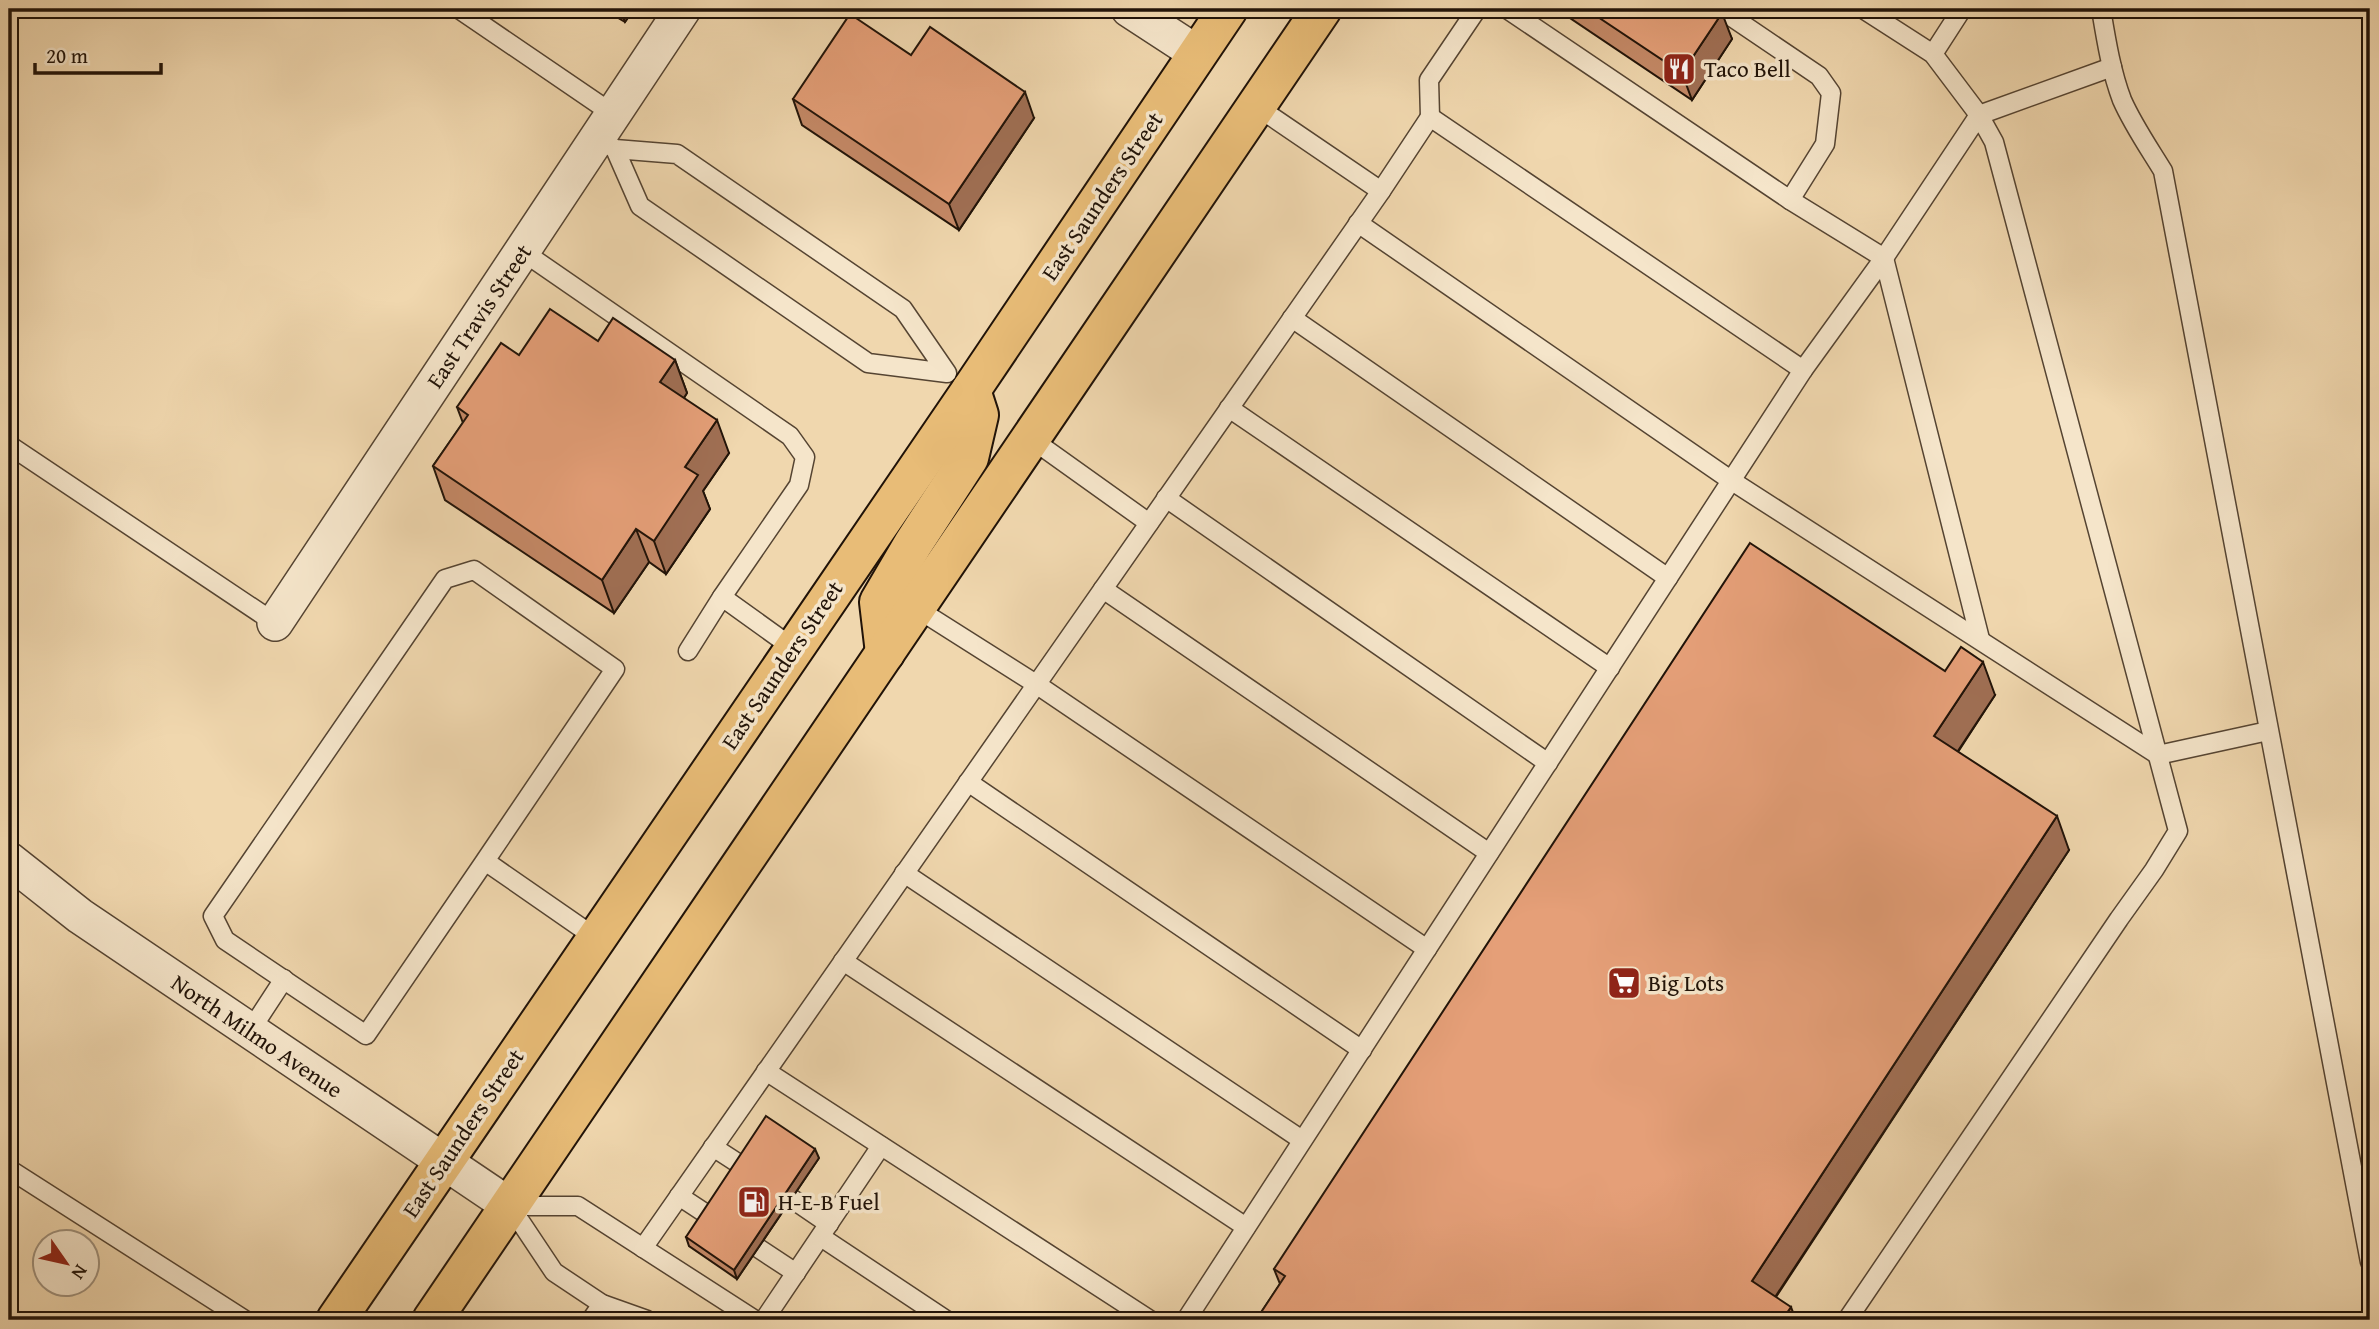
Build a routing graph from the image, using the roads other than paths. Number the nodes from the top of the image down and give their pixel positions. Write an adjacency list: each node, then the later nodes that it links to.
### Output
1 (459, 9): 18 (lane)
2 (683, 9): 18 (street, East Travis Street)
3 (1129, 9): 12 (street)
4 (1228, 9): 12 (main road, East Saunders Street)
5 (1322, 9): 15 (main road)
6 (1476, 9): 17 (lane)
7 (1507, 9): 20 (lane)
8 (1720, 9): 20 (lane)
9 (1863, 9): 13 (lane)
10 (1962, 9): 13 (lane)
11 (2101, 9): 14 (lane)
12 (1198, 54): 26 (main road, East Saunders Street)
13 (1933, 54): 16 (lane)
14 (2112, 67): 16 (lane); 44 (lane)
15 (1256, 106): 19 (lane); 28 (main road)
16 (1979, 115): 23 (lane); 45 (lane)
17 (1430, 117): 19 (lane); 25 (lane)
18 (609, 133): 22 (street, East Travis Street); 26 (lane); 26 (lane)
19 (1381, 191): 21 (lane)
20 (1790, 200): 23 (lane)
21 (1358, 223): 24 (lane); 30 (lane)
22 (522, 251): 35 (lane); 37 (street, East Travis Street)
23 (1884, 258): 25 (lane); 38 (lane)
24 (1292, 318): 27 (lane); 33 (lane)
25 (1803, 370): 30 (lane)
26 (959, 382): 39 (main road, East Saunders Street); 41 (main road)
27 (1229, 408): 31 (lane); 42 (lane)
28 (1030, 439): 32 (lane); 36 (main road)
29 (9, 445): 37 (lane)
30 (1732, 481): 33 (lane); 38 (lane)
31 (1166, 498): 32 (lane); 46 (lane)
32 (1149, 523): 34 (lane)
33 (1668, 578): 42 (lane)
34 (1103, 589): 43 (lane); 48 (lane)
35 (722, 597): 39 (lane); 40 (lane)
36 (916, 608): 41 (main road); 43 (lane)
37 (275, 623)
38 (1980, 639): 45 (lane)
39 (793, 649): 52 (main road, East Saunders Street)
40 (688, 651)
41 (885, 653): 67 (main road)
42 (1610, 668): 46 (lane)
43 (1036, 684): 47 (lane); 53 (lane)
44 (2268, 731): 45 (lane); 73 (lane)
45 (2158, 755): 86 (lane)
46 (1548, 763): 48 (lane)
47 (968, 782): 51 (lane); 57 (lane)
48 (1489, 853): 53 (lane)
49 (9, 860): 56 (street, North Milmo Avenue)
50 (485, 861): 52 (lane); 55 (lane); 55 (lane)
51 (904, 873): 54 (lane); 59 (lane)
52 (596, 938): 62 (main road, East Saunders Street)
53 (1427, 949): 57 (lane)
54 (843, 961): 58 (lane); 69 (lane)
55 (284, 979): 56 (lane)
56 (250, 1031): 62 (street, North Milmo Avenue)
57 (1362, 1050): 59 (lane)
58 (766, 1071): 60 (lane); 61 (lane)
59 (1302, 1140): 69 (lane)
60 (881, 1146): 70 (lane); 84 (lane)
61 (713, 1147): 64 (lane); 65 (lane)
62 (444, 1162): 67 (street, North Milmo Avenue); 77 (main road, East Saunders Street)
63 (9, 1169): 76 (lane)
64 (750, 1171)
65 (679, 1196): 68 (lane); 72 (lane)
66 (788, 1196): 70 (lane)
67 (510, 1206): 72 (lane); 75 (lane); 78 (main road)
68 (717, 1221)
69 (1246, 1227): 85 (lane)
70 (825, 1230): 74 (lane); 83 (lane)
71 (755, 1246): 74 (lane)
72 (643, 1248): 81 (lane)
73 (2370, 1262)
74 (796, 1273): 82 (lane)
75 (602, 1304): 79 (lane); 80 (lane)
76 (245, 1320)
77 (336, 1320)
78 (432, 1320)
79 (591, 1320)
80 (647, 1320)
81 (755, 1320)
82 (764, 1320)
83 (946, 1320)
84 (1150, 1320)
85 (1186, 1320)
86 (1847, 1320)

